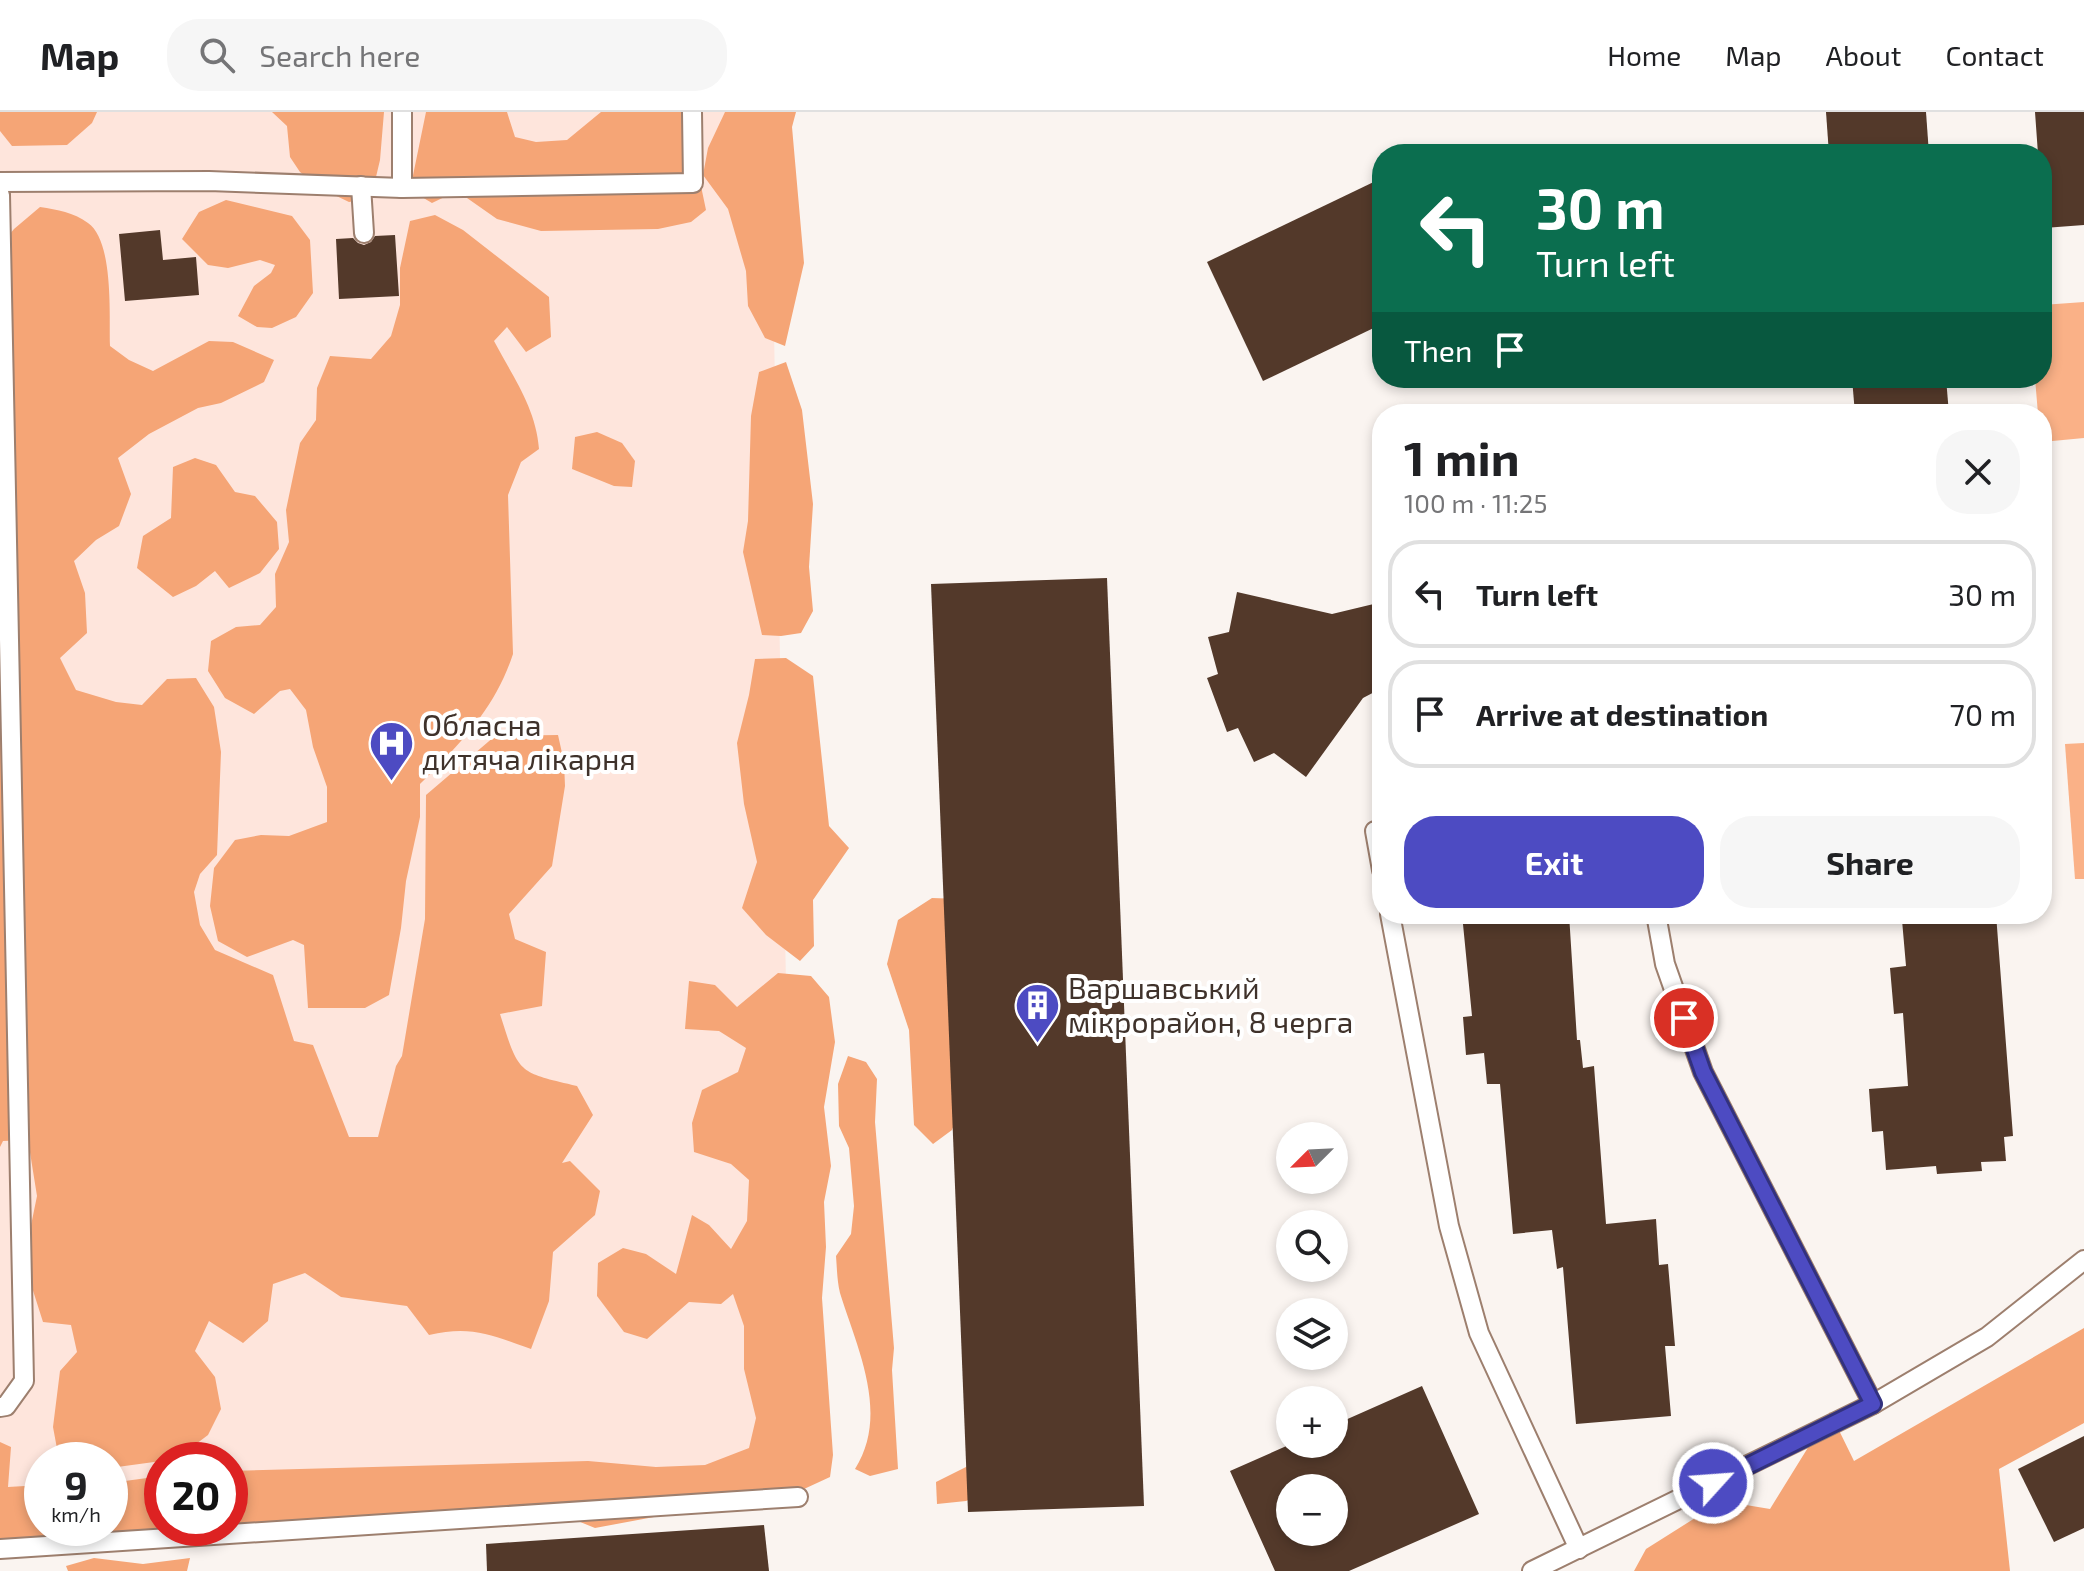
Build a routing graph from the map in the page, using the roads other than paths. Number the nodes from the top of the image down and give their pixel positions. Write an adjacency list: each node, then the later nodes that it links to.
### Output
1 (402, 112): 5 (lane)
2 (692, 112): 5 (lane)
3 (0, 182): 4 (lane)
4 (361, 186): 5 (lane); 7 (lane)
5 (402, 188)
6 (0, 195): 12 (lane)
7 (364, 233)
8 (1392, 924): 15 (lane)
9 (1658, 924): 11 (lane)
10 (2084, 1260): 11 (lane)
11 (1873, 1404): 15 (lane)
12 (0, 1407)
13 (798, 1497): 14 (lane)
14 (0, 1549)
15 (1579, 1549): 16 (lane)
16 (1532, 1571)

